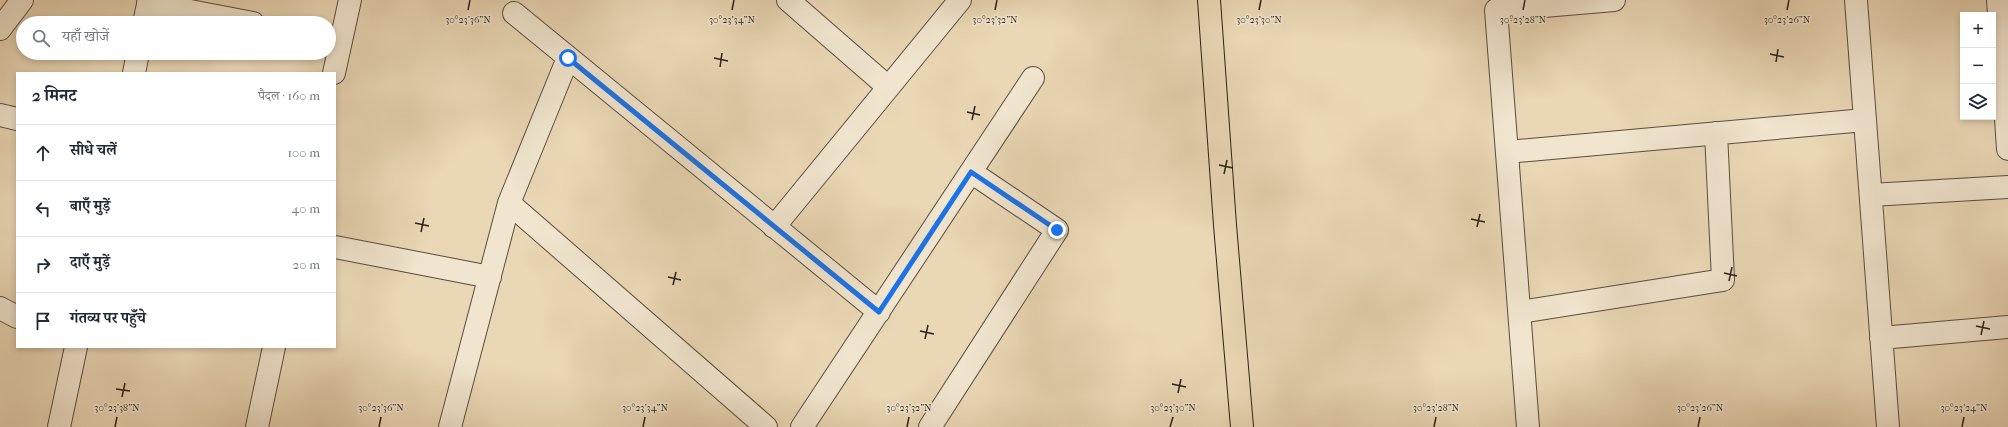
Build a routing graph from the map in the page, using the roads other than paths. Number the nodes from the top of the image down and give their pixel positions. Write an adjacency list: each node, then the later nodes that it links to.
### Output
1 (22, 0): 12 (street)
2 (350, 0): 13 (street)
3 (788, 0): 20 (street)
4 (960, 0): 20 (street)
5 (1209, 0): 49 (highway)
6 (1614, 0): 27 (street)
7 (1856, 0): 24 (street)
8 (1998, 0): 21 (street)
9 (147, 9): 11 (street)
10 (514, 13): 14 (street)
11 (200, 16)
12 (0, 29)
13 (336, 36)
14 (568, 58): 31 (street); 32 (street)
15 (137, 60): 17 (street)
16 (334, 60): 18 (street)
17 (134, 72)
18 (334, 72)
19 (1033, 78): 28 (street)
20 (888, 87): 32 (street)
21 (2006, 97): 26 (street)
22 (0, 115): 23 (street)
23 (16, 119)
24 (1865, 120): 25 (street); 30 (street)
25 (1716, 133): 27 (street); 37 (street)
26 (2008, 149)
27 (1507, 152): 37 (street)
28 (971, 172): 36 (street); 48 (street)
29 (2008, 187): 30 (street)
30 (1870, 195): 40 (street)
31 (509, 203): 34 (street); 46 (street)
32 (774, 227): 36 (street)
33 (336, 247): 34 (street)
34 (490, 277): 45 (street)
35 (0, 308): 38 (street)
36 (879, 312): 47 (street)
37 (1520, 312): 50 (street)
38 (16, 316)
39 (2008, 327): 40 (street)
40 (1881, 338): 51 (street)
41 (75, 348): 43 (street)
42 (274, 348): 44 (street)
43 (59, 427)
44 (257, 427)
45 (450, 427)
46 (766, 427)
47 (802, 427)
48 (930, 427)
49 (1242, 427)
50 (1528, 427)
51 (1888, 427)

